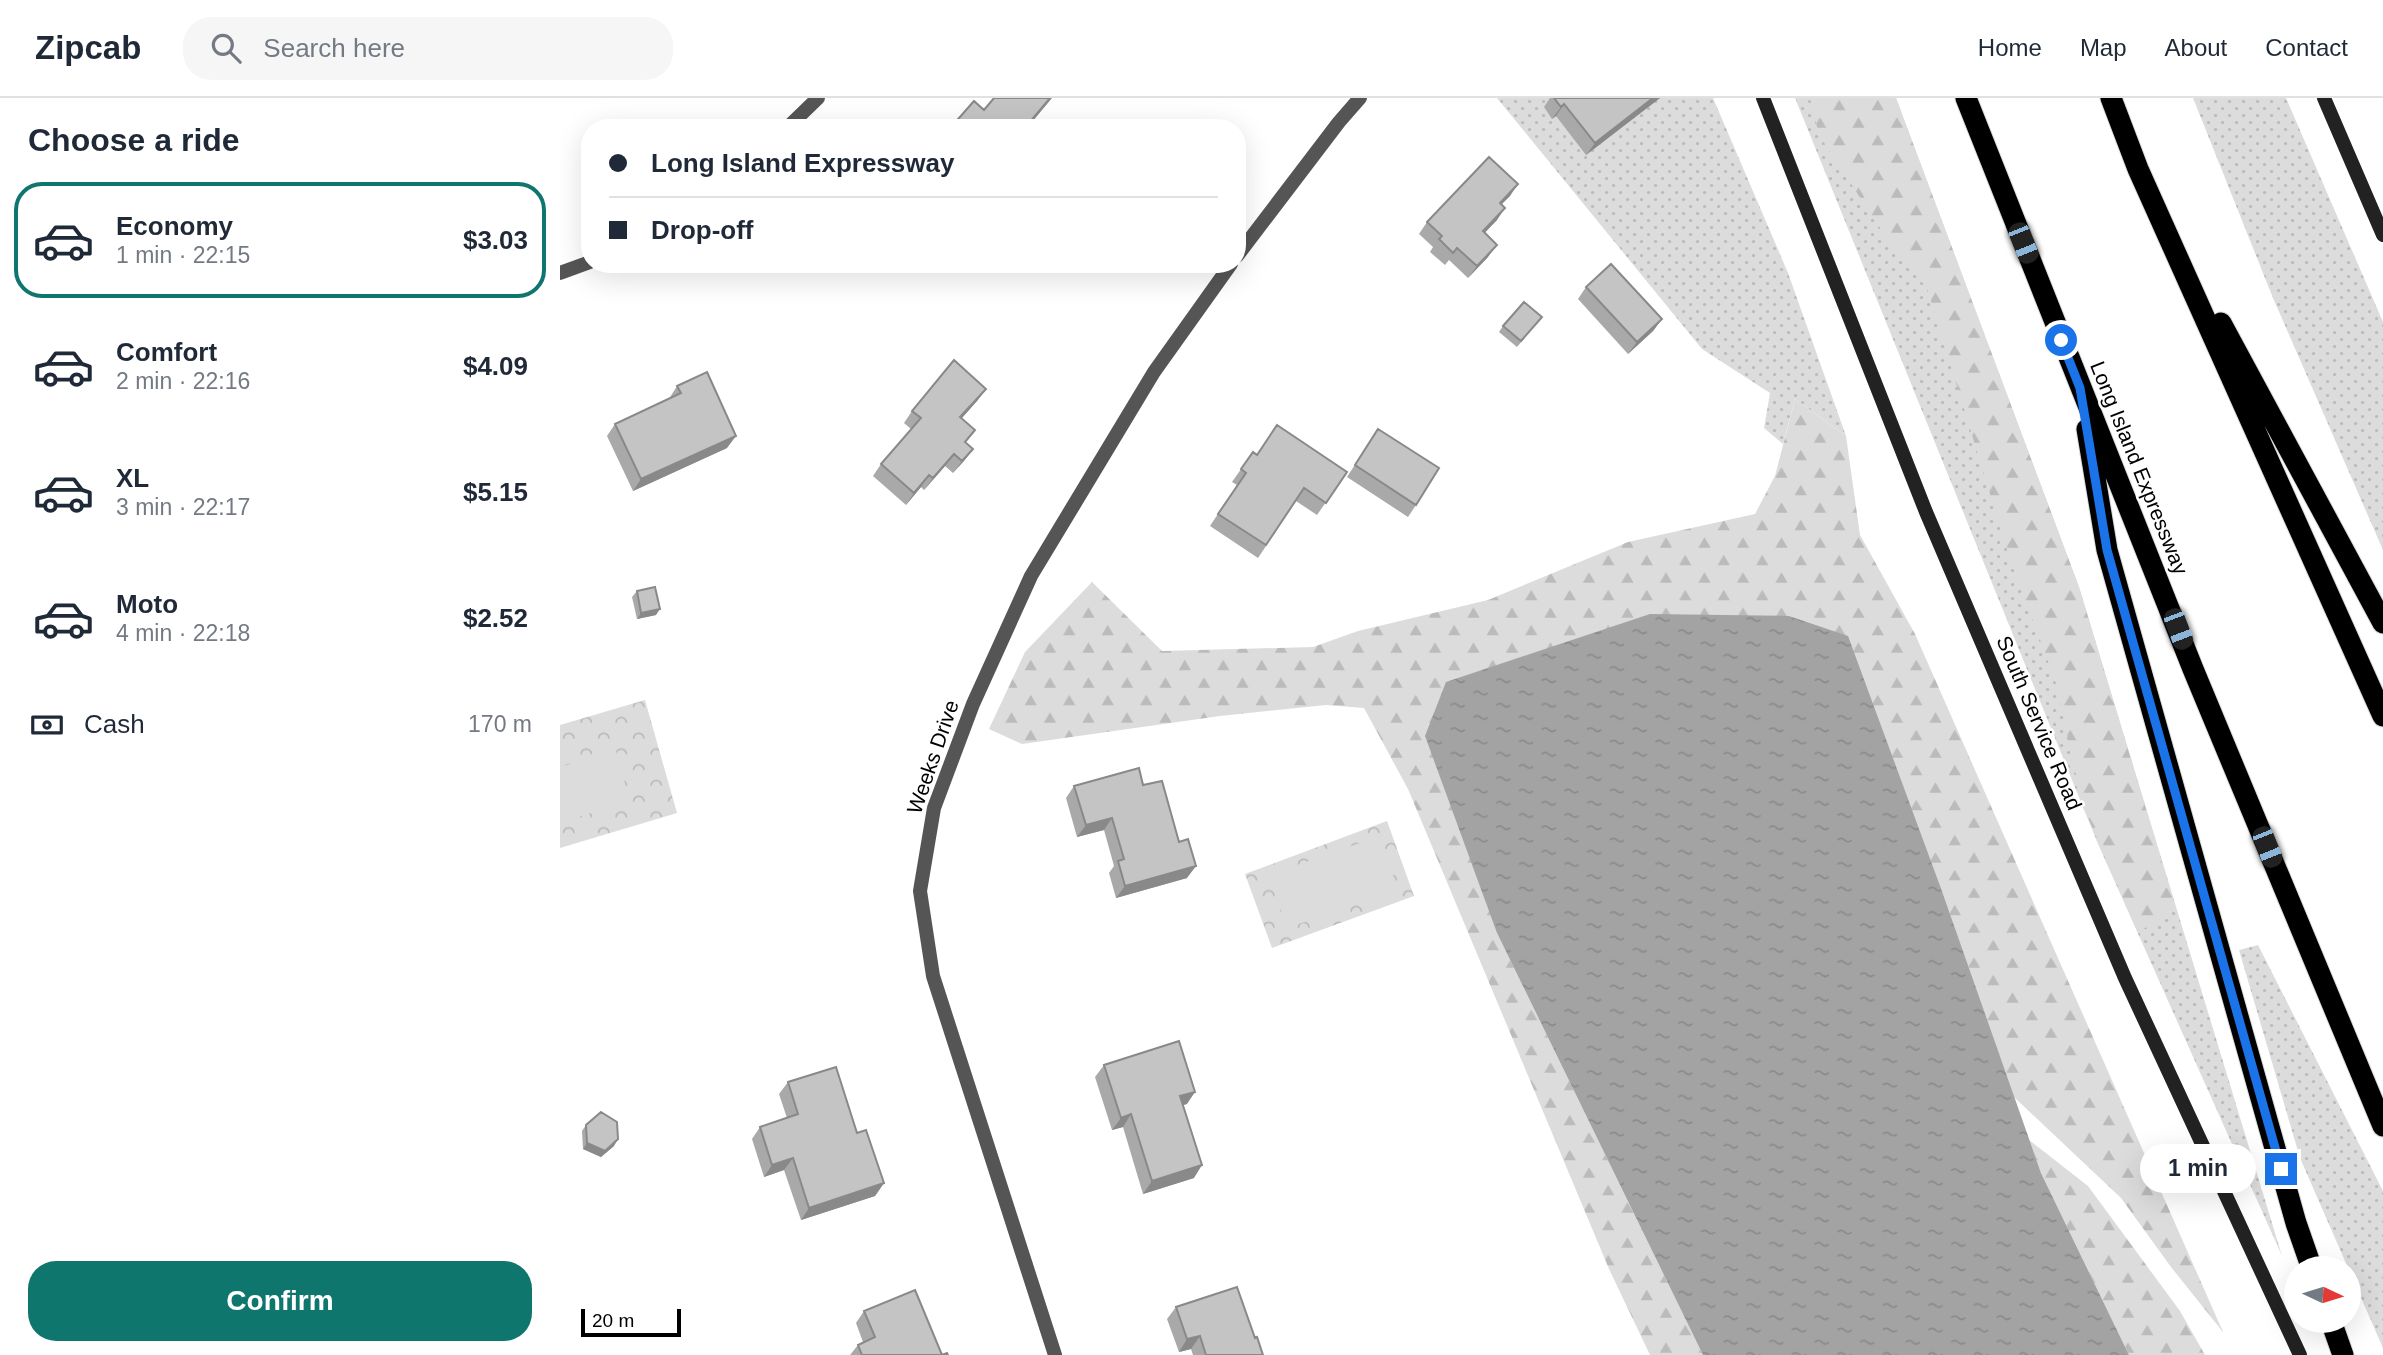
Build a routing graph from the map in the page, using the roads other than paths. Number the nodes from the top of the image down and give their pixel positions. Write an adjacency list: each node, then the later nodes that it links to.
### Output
1 (818, 98): 7 (street)
2 (1360, 98): 10 (street)
3 (1763, 98): 21 (main road, South Service Road)
4 (1966, 98): 14 (highway, Long Island Expressway)
5 (2111, 98): 8 (highway)
6 (2324, 98): 9 (main road)
7 (796, 119)
8 (2138, 169): 15 (highway); 16 (highway)
9 (2383, 235)
10 (1246, 244)
11 (581, 266): 13 (street)
12 (1225, 273): 20 (street, Weeks Drive)
13 (560, 274)
14 (2080, 388): 17 (highway, Long Island Expressway); 18 (highway)
15 (2383, 623)
16 (2383, 716)
17 (2383, 1126)
18 (2308, 1256)
19 (2336, 1334): 22 (highway)
20 (1055, 1355)
21 (2300, 1355)
22 (2343, 1355)

